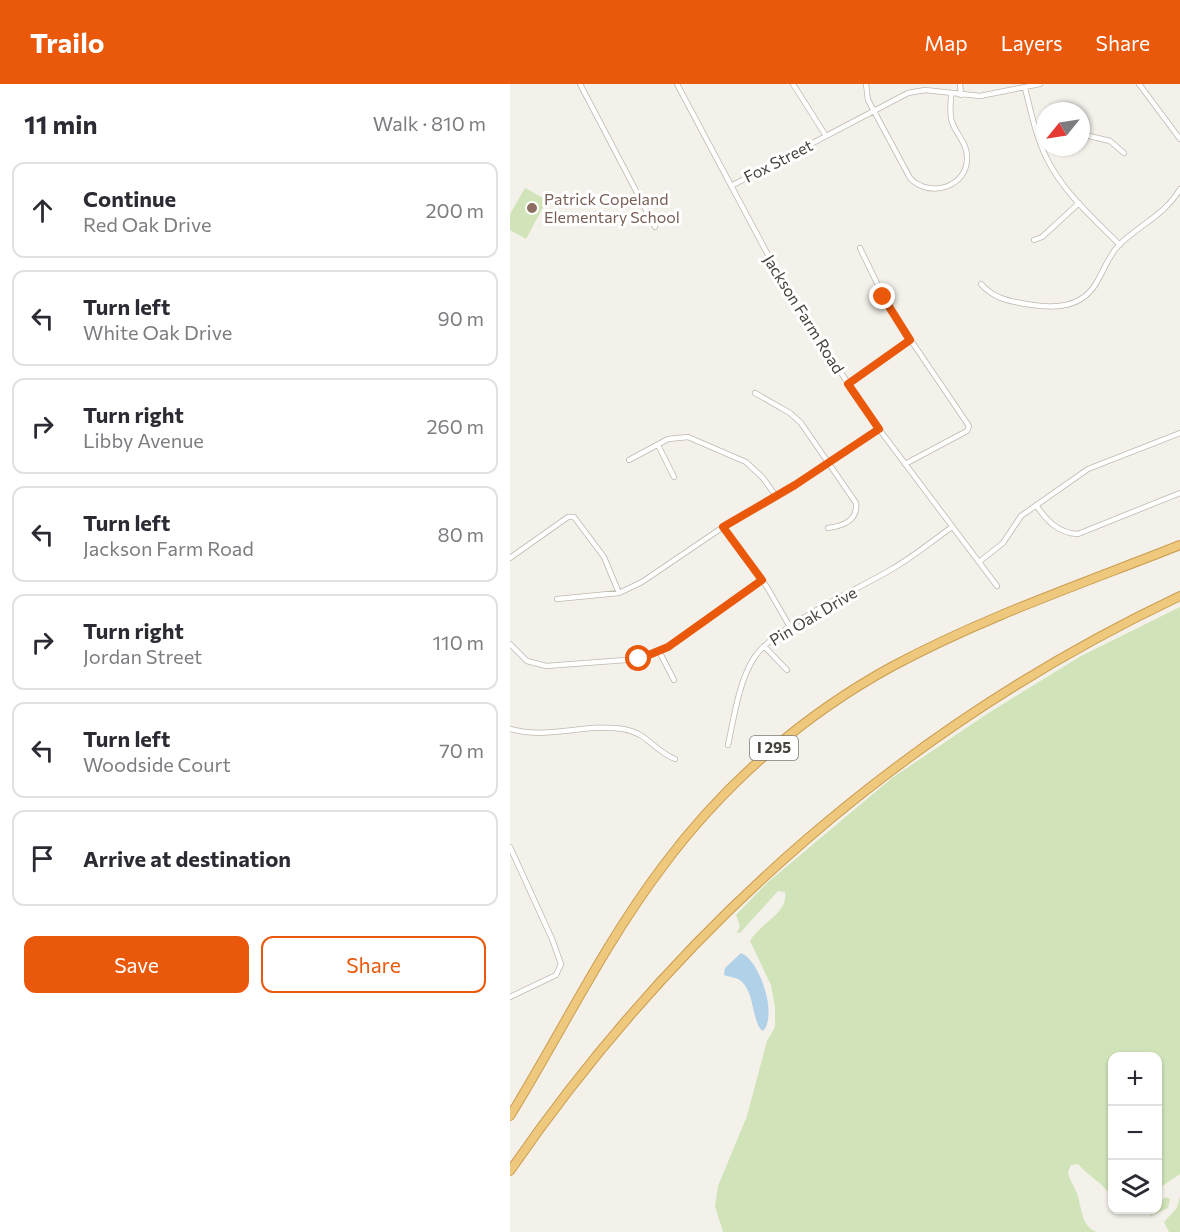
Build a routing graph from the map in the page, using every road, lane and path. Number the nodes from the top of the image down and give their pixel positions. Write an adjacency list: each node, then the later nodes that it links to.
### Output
1 (580, 84): 24 (street)
2 (678, 84): 21 (street, Jackson Farm Road)
3 (793, 84): 16 (street)
4 (866, 84): 14 (street)
5 (916, 84): 11 (street)
6 (960, 84): 13 (street)
7 (1040, 84): 10 (street)
8 (1139, 84): 18 (street)
9 (925, 87): 11 (street); 12 (street)
10 (1025, 88): 13 (street); 15 (street)
11 (916, 90): 14 (street, Fox Street)
12 (951, 94): 13 (street); 14 (street)
13 (961, 95)
14 (873, 110): 16 (street, Fox Street)
15 (1036, 122)
16 (826, 136): 21 (street, Fox Street)
17 (1090, 136): 19 (street)
18 (1180, 139)
19 (1124, 153)
20 (1048, 156): 23 (street)
21 (731, 186): 30 (street, Jackson Farm Road)
22 (1180, 189): 26 (street)
23 (1078, 203): 25 (street); 26 (street)
24 (656, 227)
25 (1034, 240)
26 (1120, 245): 28 (street)
27 (860, 248): 29 (street)
28 (981, 284)
29 (910, 340): 30 (street); 37 (street)
30 (848, 384): 32 (street, Jackson Farm Road)
31 (755, 393): 36 (street)
32 (879, 429): 36 (street); 37 (street, Jackson Farm Road)
33 (1180, 433): 41 (street)
34 (658, 445): 35 (street); 38 (street); 40 (street)
35 (629, 460)
36 (829, 463): 40 (street); 44 (street)
37 (905, 464): 43 (street, Jackson Farm Road)
38 (674, 477)
39 (1180, 493): 41 (street)
40 (776, 496): 42 (street)
41 (1036, 505): 47 (street)
42 (723, 527): 48 (street); 50 (street)
43 (952, 527): 47 (street, Jackson Farm Road); 53 (street, Pin Oak Drive)
44 (828, 528)
45 (1180, 545): 64 (highway, I 295)
46 (510, 558): 50 (street)
47 (979, 562): 49 (street, Jackson Farm Road)
48 (762, 580): 53 (street); 56 (street)
49 (997, 586)
50 (619, 592): 52 (street)
51 (1180, 596): 65 (highway)
52 (557, 599)
53 (790, 627): 55 (street, Pin Oak Drive)
54 (510, 644): 56 (street)
55 (764, 646): 57 (street); 60 (street, Pin Oak Drive)
56 (659, 651): 58 (street)
57 (787, 670)
58 (674, 680)
59 (510, 729): 61 (street)
60 (728, 745)
61 (675, 759)
62 (510, 847): 63 (street)
63 (510, 997)
64 (510, 1116)
65 (510, 1171)

